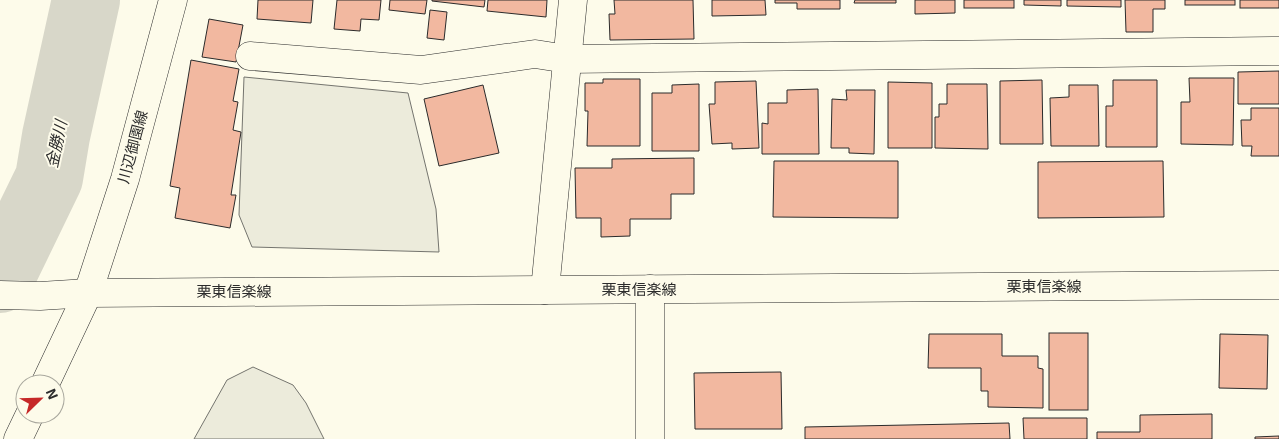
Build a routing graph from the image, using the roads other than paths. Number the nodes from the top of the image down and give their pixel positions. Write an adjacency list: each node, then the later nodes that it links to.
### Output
1 (172, 0): 9 (street, 川辺御園線)
2 (573, 0): 5 (street)
3 (1279, 52): 5 (street)
4 (250, 56): 5 (street)
5 (567, 59): 8 (street)
6 (1279, 285): 7 (street, 栗東信楽線)
7 (650, 289): 8 (street, 栗東信楽線); 14 (street)
8 (545, 290): 9 (street, 栗東信楽線)
9 (88, 293): 10 (street, 栗東信楽線); 11 (street, 川辺御園線)
10 (0, 296)
11 (50, 374)
12 (25, 424): 13 (street)
13 (18, 439)
14 (650, 439)

